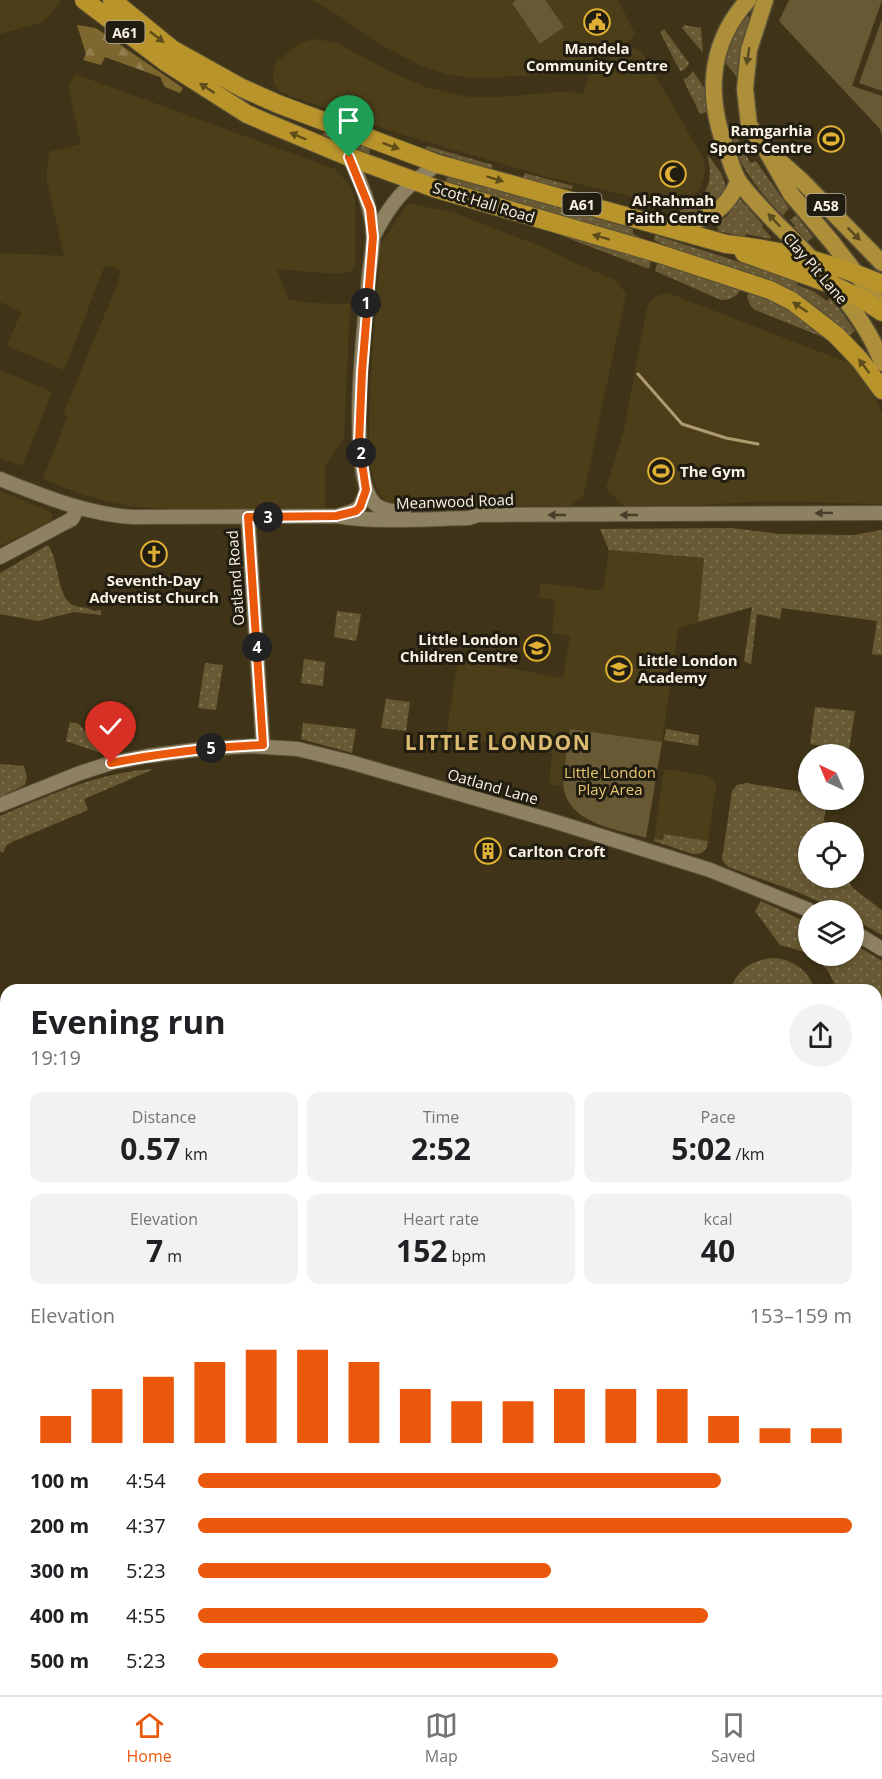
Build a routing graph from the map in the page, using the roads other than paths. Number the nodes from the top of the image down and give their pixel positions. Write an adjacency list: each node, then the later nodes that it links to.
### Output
1 (84, 0): 6 (highway, Scott Hall Road / A61, one-way to 1)
2 (112, 0): 7 (highway, Scott Hall Road / A61, one-way to 7)
3 (748, 0): 9 (main road)
4 (765, 0): 5 (main road, A58, one-way to 5)
5 (766, 150): 14 (main road, A58, one-way to 14); 15 (main road, Clay Pit Lane / A58)
6 (349, 157): 8 (highway, Scott Hall Road / A61); 11 (street)
7 (438, 164): 8 (street); 10 (highway, Scott Hall Road / A61, one-way to 10)
8 (414, 180): 11 (street); 21 (highway, Scott Hall Road / A61, one-way to 8)
9 (738, 182): 10 (main road); 13 (main road, Clay Pit Lane, one-way to 9)
10 (670, 228): 12 (highway, Scott Hall Road / A61)
11 (373, 237): 23 (street)
12 (726, 244): 13 (highway, Scott Hall Road / A61); 17 (highway, Scott Hall Road / A61)
13 (810, 258): 15 (highway, Scott Hall Road / A61); 17 (main road, Clay Pit Lane)
14 (882, 263)
15 (857, 274): 16 (highway, Scott Hall Road / A61); 18 (main road, Clay Pit Lane / A58)
16 (882, 284)
17 (833, 285): 19 (highway, Scott Hall Road / A61); 20 (main road, Clay Pit Lane)
18 (882, 307)
19 (882, 312)
20 (882, 363)
21 (882, 390)
22 (0, 479): 24 (street, Meanwood Road)
23 (366, 490): 26 (street); 27 (street)
24 (78, 507): 28 (street, Meanwood Road); 29 (street)
25 (882, 513): 26 (street, Meanwood Road, one-way to 26)
26 (478, 515): 27 (street, Meanwood Road)
27 (336, 516): 28 (street, Meanwood Road)
28 (248, 517): 30 (street, Oatland Road)
29 (0, 557)
30 (263, 745): 31 (street, Oatland Lane); 32 (street, Oatland Lane)
31 (0, 805)
32 (798, 906)
33 (864, 938): 34 (street)
34 (882, 949)

